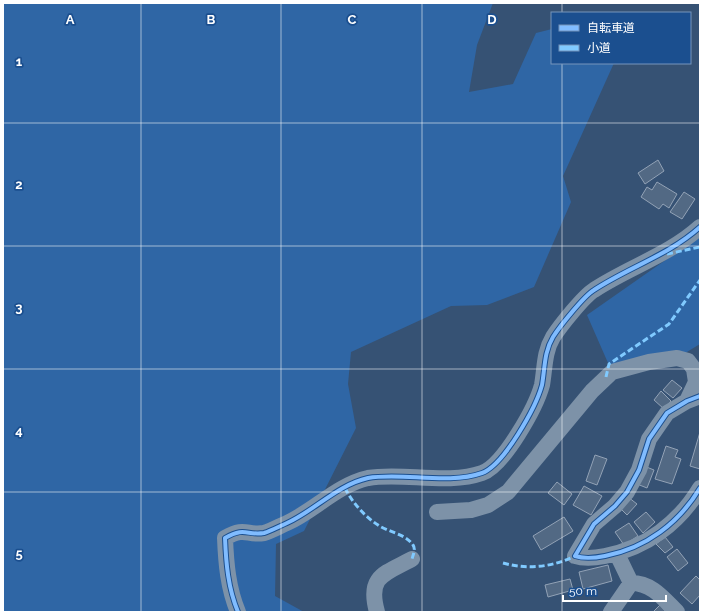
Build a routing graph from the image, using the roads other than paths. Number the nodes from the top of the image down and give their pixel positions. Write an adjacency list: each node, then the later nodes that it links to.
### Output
1 (700, 227): 8 (street)
2 (694, 398): 4 (street); 5 (street)
3 (700, 488): 5 (street)
4 (437, 512)
5 (617, 554): 7 (street)
6 (412, 559): 9 (street)
7 (631, 583): 10 (street); 11 (street)
8 (237, 608)
9 (377, 612)
10 (611, 612)
11 (676, 612)

